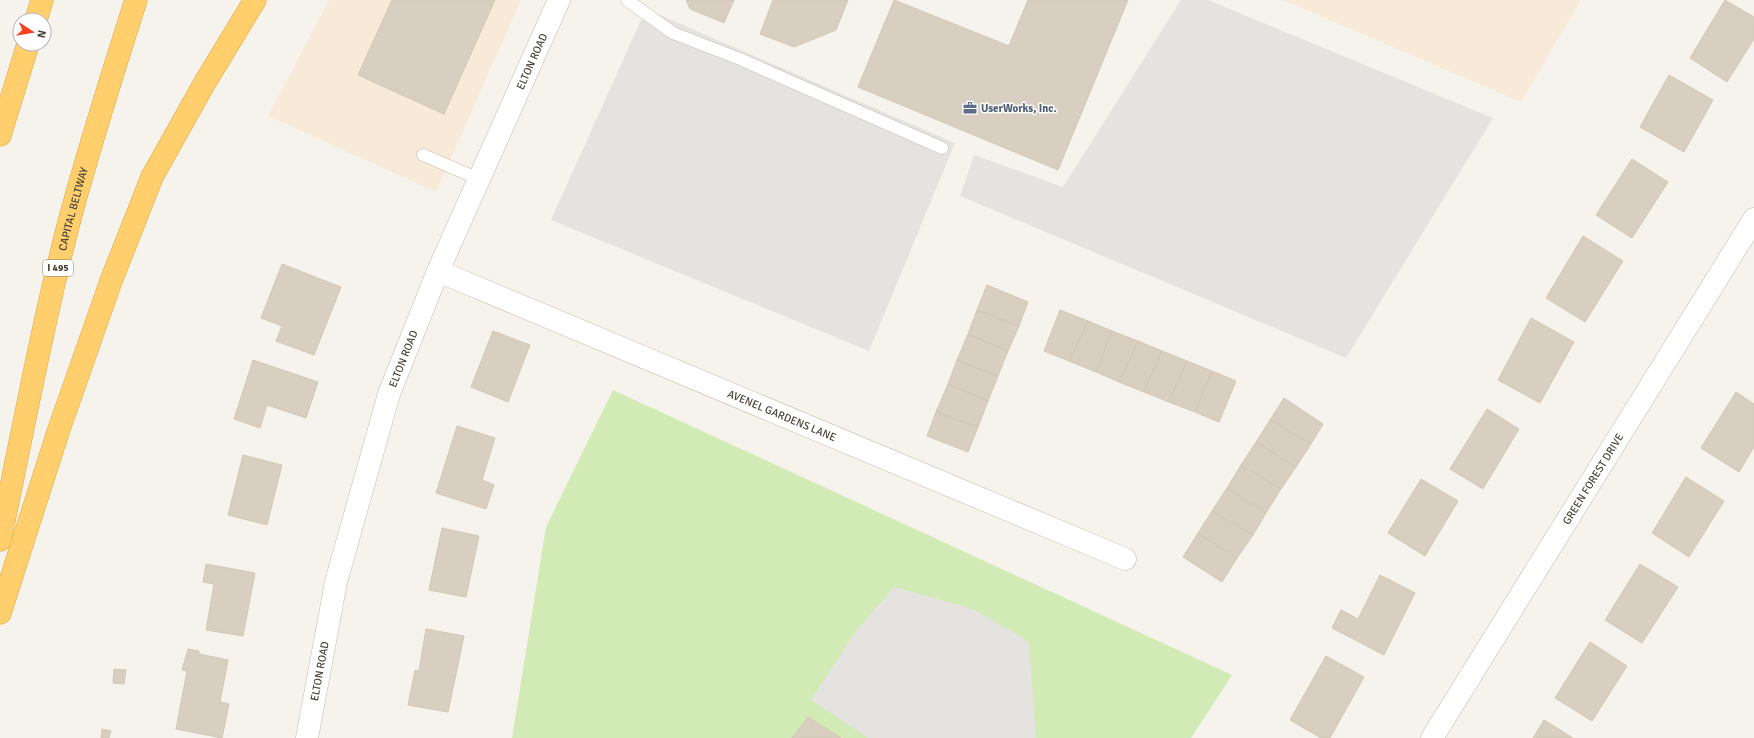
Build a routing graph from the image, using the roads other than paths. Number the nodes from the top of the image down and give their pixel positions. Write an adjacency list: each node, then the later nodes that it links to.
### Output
1 (42, 0): 6 (highway)
2 (136, 0): 14 (highway, CAPITAL BELTWAY / I 495)
3 (255, 0): 16 (highway)
4 (559, 0): 11 (street, ELTON ROAD)
5 (628, 0): 9 (lane)
6 (38, 12)
7 (26, 52): 8 (highway)
8 (0, 135)
9 (942, 148)
10 (423, 155): 11 (lane)
11 (479, 179): 13 (street, ELTON ROAD)
12 (1754, 219): 18 (street, GREEN FOREST DRIVE)
13 (438, 272): 15 (street, AVENEL GARDENS LANE); 17 (street, ELTON ROAD)
14 (0, 540)
15 (1125, 560)
16 (0, 613)
17 (307, 738)
18 (1432, 738)

